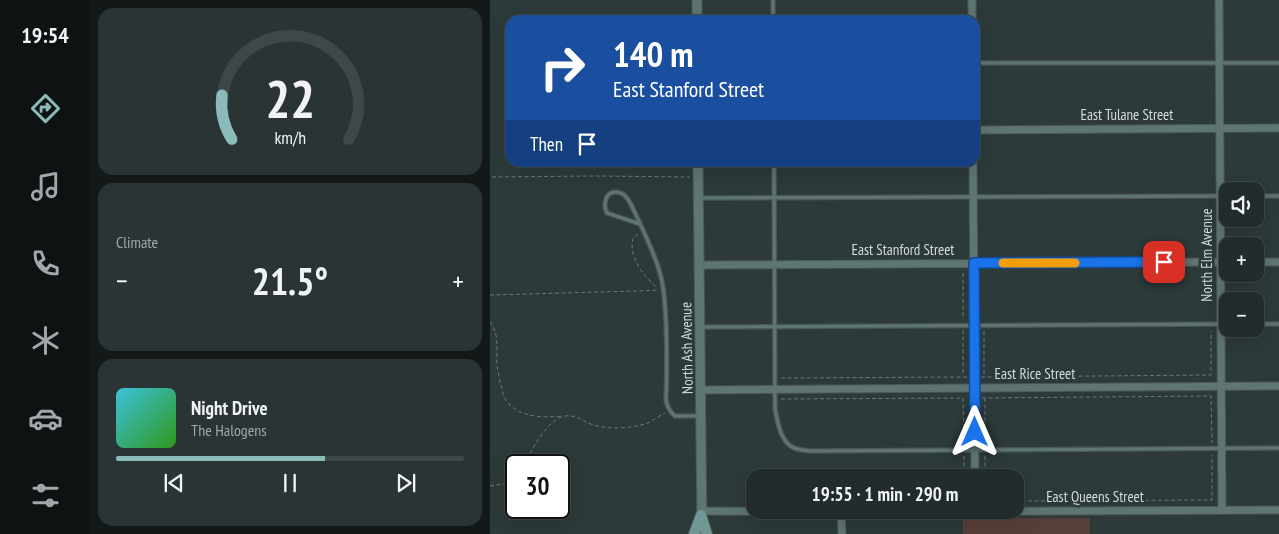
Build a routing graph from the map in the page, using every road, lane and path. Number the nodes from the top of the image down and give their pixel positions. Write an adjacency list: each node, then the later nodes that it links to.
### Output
1 (697, 0): 5 (street)
2 (773, 0): 6 (lane)
3 (972, 0): 7 (street)
4 (1219, 0): 9 (street, North Elm Avenue)
5 (697, 15)
6 (773, 15)
7 (972, 15)
8 (980, 63): 9 (lane)
9 (1219, 63): 10 (lane); 12 (street, North Elm Avenue)
10 (1279, 63)
11 (1279, 128): 12 (street, East Tulane Street)
12 (1220, 129): 13 (street, East Tulane Street); 19 (street, North Elm Avenue)
13 (980, 130)
14 (698, 167): 17 (street, North Ash Avenue)
15 (774, 167): 25 (lane)
16 (973, 167): 23 (street)
17 (699, 177): 18 (path); 24 (street, North Ash Avenue)
18 (492, 178)
19 (1223, 182)
20 (1219, 196): 23 (lane)
21 (1264, 196): 22 (lane)
22 (1279, 196)
23 (973, 197): 25 (lane); 30 (street)
24 (699, 198): 25 (lane); 32 (street, North Ash Avenue)
25 (774, 198): 31 (lane)
26 (640, 224): 26 (lane); 33 (path); 56 (lane)
27 (1219, 262): 30 (street, East Stanford Street)
28 (1264, 262): 29 (street)
29 (1279, 262)
30 (974, 263): 31 (street, East Stanford Street); 39 (street)
31 (775, 264): 32 (street, East Stanford Street); 41 (lane)
32 (700, 265): 42 (street, North Ash Avenue)
33 (490, 294)
34 (490, 322): 57 (path)
35 (1211, 324): 36 (lane); 40 (lane); 45 (path)
36 (1219, 324)
37 (1264, 324): 38 (lane)
38 (1279, 324)
39 (974, 325): 40 (lane); 41 (lane); 44 (street)
40 (984, 325): 45 (path)
41 (775, 326): 42 (lane); 46 (lane)
42 (700, 327): 52 (street, North Ash Avenue)
43 (1223, 337): 48 (street, North Elm Avenue)
44 (974, 377): 45 (path); 46 (path); 49 (street)
45 (984, 377): 50 (path)
46 (776, 378): 51 (lane)
47 (1279, 386): 48 (street, East Rice Street)
48 (1221, 387): 50 (street, East Rice Street); 60 (street, North Elm Avenue)
49 (974, 388): 50 (street, East Rice Street); 51 (street, East Rice Street); 53 (street)
50 (984, 388): 54 (path)
51 (776, 389): 52 (street, East Rice Street); 55 (lane)
52 (701, 390): 58 (street, North Ash Avenue)
53 (974, 398): 54 (path); 63 (street)
54 (985, 398): 59 (path); 64 (path)
55 (776, 399): 62 (lane); 62 (path)
56 (670, 411): 57 (path); 58 (lane)
57 (566, 415): 65 (path)
58 (701, 416): 75 (street, North Ash Avenue)
59 (1212, 448): 60 (lane); 64 (lane); 71 (path)
60 (1222, 448): 61 (lane); 72 (street, North Elm Avenue)
61 (1279, 448)
62 (964, 450): 63 (lane); 66 (path)
63 (975, 450): 64 (lane); 67 (street)
64 (985, 450): 68 (path)
65 (530, 454)
66 (964, 469)
67 (975, 469)
68 (985, 469)
69 (505, 484): 70 (path)
70 (490, 486)
71 (1024, 501)
72 (1222, 510): 73 (street, East Queens Street); 74 (street, East Queens Street)
73 (1279, 510)
74 (1024, 511)
75 (701, 513): 76 (street, East Queens Street); 78 (main road); 79 (street, North Ash Avenue); 80 (main road)
76 (746, 513)
77 (841, 519): 81 (street)
78 (694, 534)
79 (702, 534)
80 (707, 534)
81 (842, 534)

